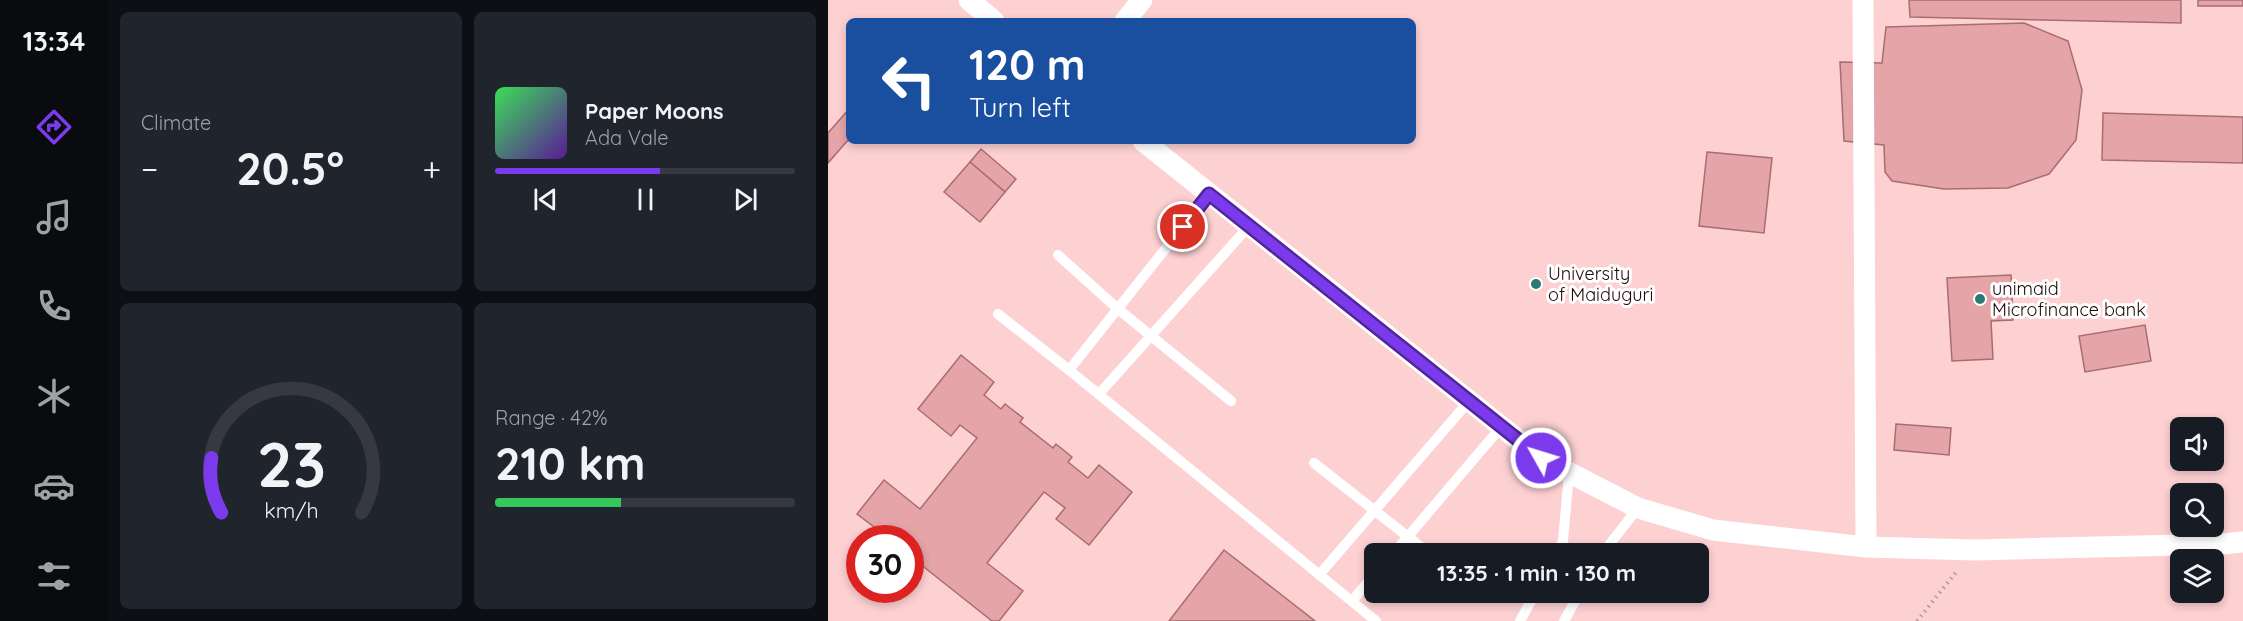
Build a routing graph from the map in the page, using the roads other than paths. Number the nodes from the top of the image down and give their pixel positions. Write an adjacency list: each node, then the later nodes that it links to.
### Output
1 (969, 0): 4 (street)
2 (1143, 0): 5 (street)
3 (1863, 0): 28 (street)
4 (990, 18)
5 (1128, 18)
6 (1147, 144): 7 (street)
7 (1209, 194): 8 (street); 10 (lane)
8 (1249, 226): 12 (lane); 16 (street)
9 (1058, 255): 10 (lane)
10 (1118, 309): 12 (lane); 13 (lane)
11 (998, 314): 13 (lane)
12 (1152, 334): 14 (lane); 15 (lane)
13 (1070, 370): 14 (lane)
14 (1099, 394): 29 (lane)
15 (1231, 401)
16 (1469, 401): 17 (street); 21 (lane)
17 (1502, 427): 19 (street); 22 (lane)
18 (1314, 463): 21 (lane)
19 (1569, 473): 20 (street); 25 (lane)
20 (1638, 508): 26 (lane); 28 (street)
21 (1375, 510): 22 (lane); 29 (lane)
22 (1408, 536): 23 (lane); 24 (lane)
23 (1402, 543)
24 (1417, 543)
25 (1562, 543)
26 (1611, 543)
27 (2236, 545): 28 (street)
28 (1866, 547)
29 (1319, 575): 31 (lane)
30 (1364, 587): 31 (lane)
31 (1352, 601): 34 (lane)
32 (1530, 603): 35 (lane)
33 (1574, 603): 36 (lane)
34 (1376, 621)
35 (1521, 621)
36 (1564, 621)

